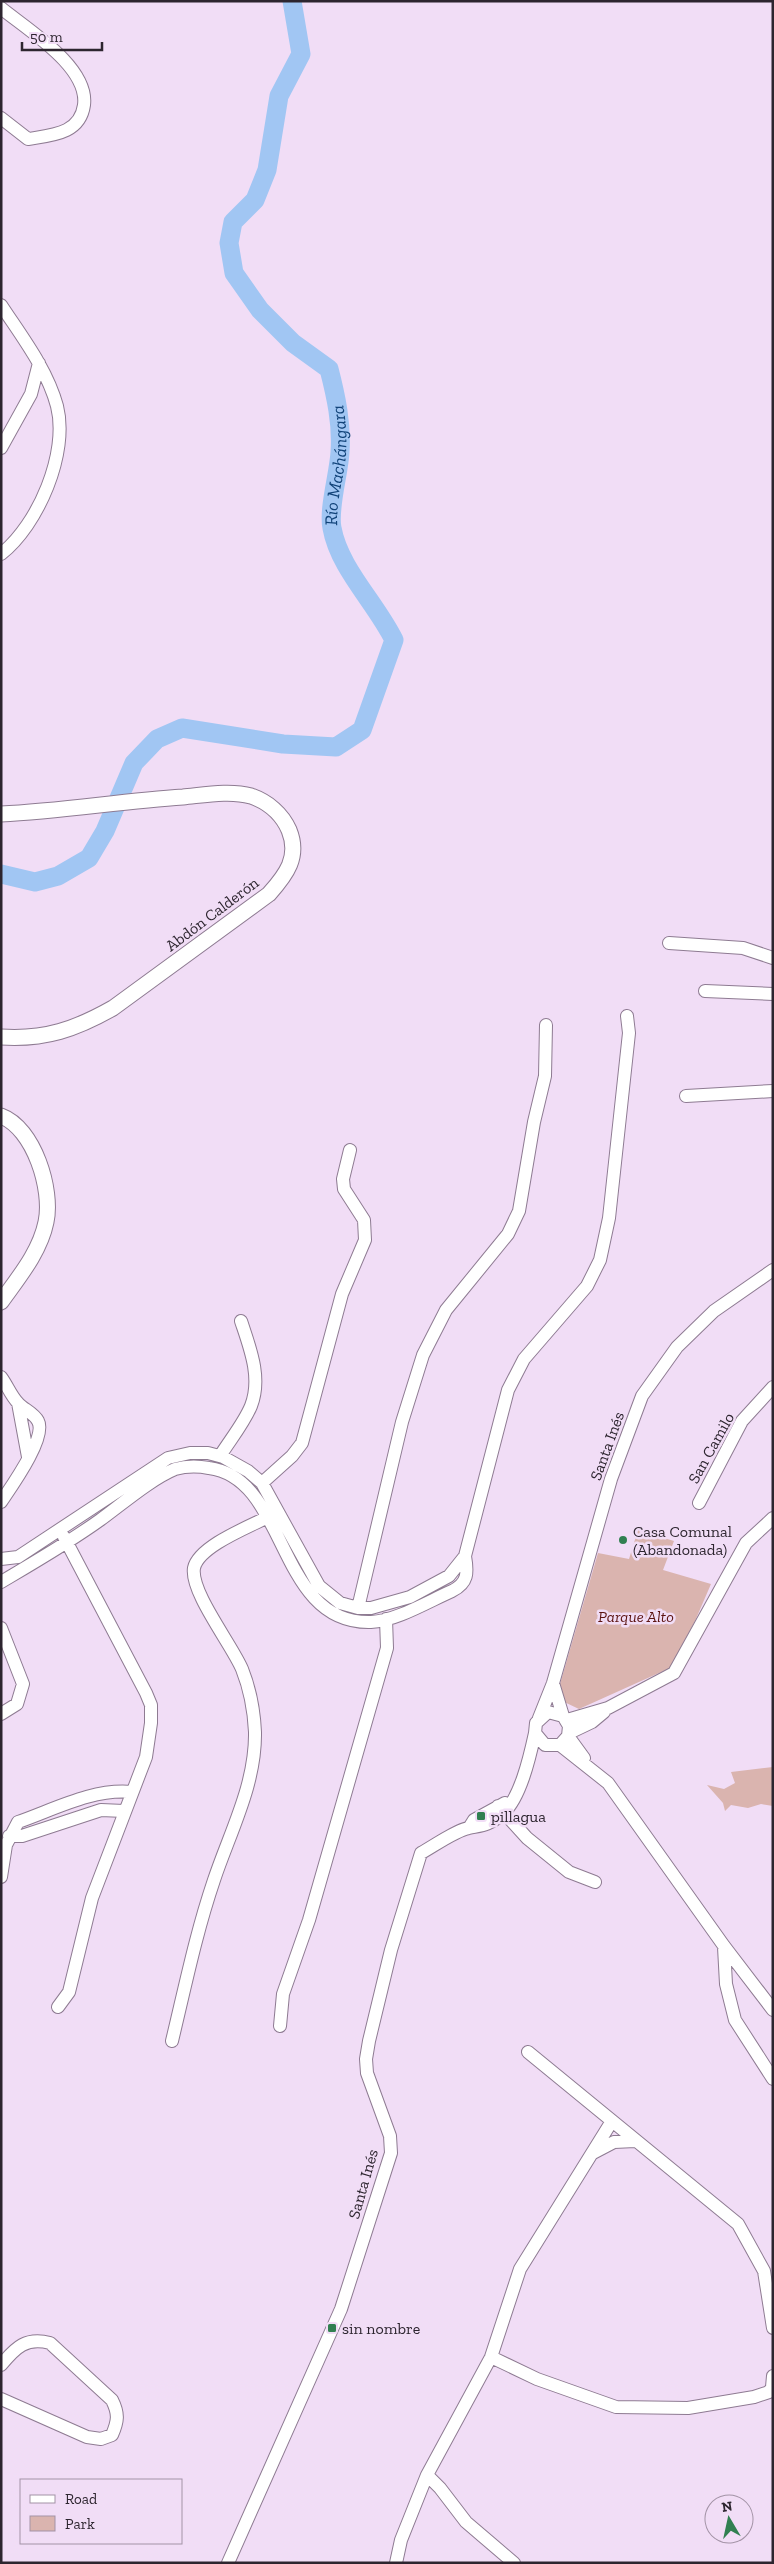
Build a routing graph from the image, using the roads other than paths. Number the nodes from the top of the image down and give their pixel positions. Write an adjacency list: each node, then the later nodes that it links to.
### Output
1 (1, 8): 2 (street)
2 (1, 118)
3 (2, 305): 4 (street)
4 (39, 363): 5 (street); 6 (street)
5 (1, 448)
6 (1, 554)
7 (1, 814): 14 (street, Abdón Calderón)
8 (669, 943): 9 (street)
9 (773, 958)
10 (705, 991): 11 (street)
11 (773, 994)
12 (627, 1016): 34 (street)
13 (546, 1025): 37 (street)
14 (1, 1037)
15 (773, 1091): 16 (street)
16 (686, 1096)
17 (1, 1116): 20 (street)
18 (350, 1150): 27 (street)
19 (773, 1270): 40 (street, Santa Inés)
20 (1, 1302)
21 (242, 1322): 25 (street)
22 (1, 1377): 24 (street)
23 (773, 1387): 29 (street, San Camilo)
24 (18, 1403): 26 (street); 26 (street)
25 (220, 1456): 27 (street); 32 (street)
26 (28, 1457): 28 (street)
27 (262, 1483): 30 (street)
28 (1, 1502)
29 (699, 1503)
30 (272, 1515): 33 (street); 37 (street); 38 (street); 58 (street)
31 (773, 1518): 41 (street)
32 (61, 1530): 33 (street); 35 (street)
33 (67, 1543): 36 (street); 48 (street)
34 (465, 1556): 37 (street); 38 (street)
35 (1, 1559)
36 (1, 1582)
37 (358, 1608)
38 (386, 1619): 57 (street)
39 (1, 1628): 42 (street)
40 (553, 1683): 43 (street, Santa Inés); 44 (street)
41 (608, 1708): 44 (street); 46 (street)
42 (1, 1714)
43 (539, 1718): 44 (street); 45 (street)
44 (565, 1718): 46 (street)
45 (535, 1734): 46 (street); 47 (street)
46 (562, 1740): 47 (street); 54 (street)
47 (527, 1765): 49 (street)
48 (132, 1792): 50 (street); 51 (street)
49 (504, 1807): 53 (street); 70 (street, Santa Inés)
50 (124, 1811): 51 (street); 55 (street)
51 (9, 1836): 52 (street)
52 (1, 1877)
53 (595, 1882)
54 (724, 1946): 56 (street); 60 (street)
55 (58, 2007)
56 (773, 2010)
57 (280, 2026)
58 (172, 2041)
59 (528, 2052): 61 (street)
60 (773, 2080)
61 (612, 2121): 62 (street); 63 (street)
62 (635, 2141): 63 (street); 64 (street)
63 (591, 2154): 65 (street)
64 (773, 2328)
65 (491, 2357): 67 (street); 69 (street)
66 (1, 2365): 68 (street)
67 (773, 2376)
68 (1, 2399)
69 (427, 2475): 71 (street); 72 (street)
70 (228, 2563)
71 (396, 2563)
72 (514, 2563)

